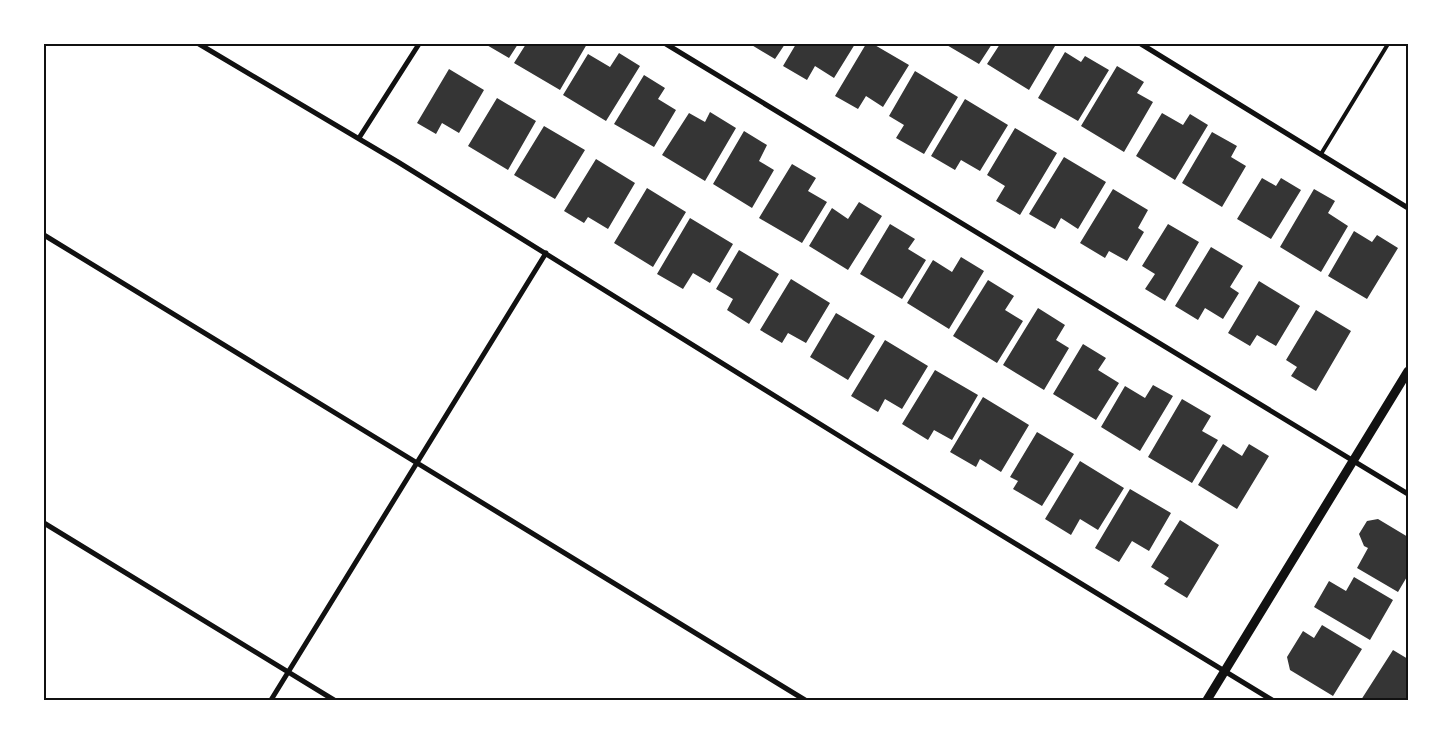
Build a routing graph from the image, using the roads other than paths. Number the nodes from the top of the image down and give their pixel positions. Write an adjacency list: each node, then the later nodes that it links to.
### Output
1 (199, 44): 6 (street)
2 (419, 44): 6 (street)
3 (666, 44): 12 (street)
4 (1141, 44): 7 (street)
5 (1388, 44): 7 (lane)
6 (359, 138): 10 (street)
7 (1321, 154): 8 (street)
8 (1408, 208)
9 (44, 235): 13 (street)
10 (546, 253): 13 (street); 16 (street)
11 (1408, 371): 12 (street)
12 (1353, 460): 14 (street); 16 (street)
13 (417, 462): 17 (street); 20 (street)
14 (1408, 494)
15 (44, 523): 17 (street)
16 (1225, 671): 21 (street); 22 (street)
17 (288, 672): 18 (street); 19 (street)
18 (271, 700)
19 (334, 700)
20 (805, 700)
21 (1207, 700)
22 (1272, 700)

